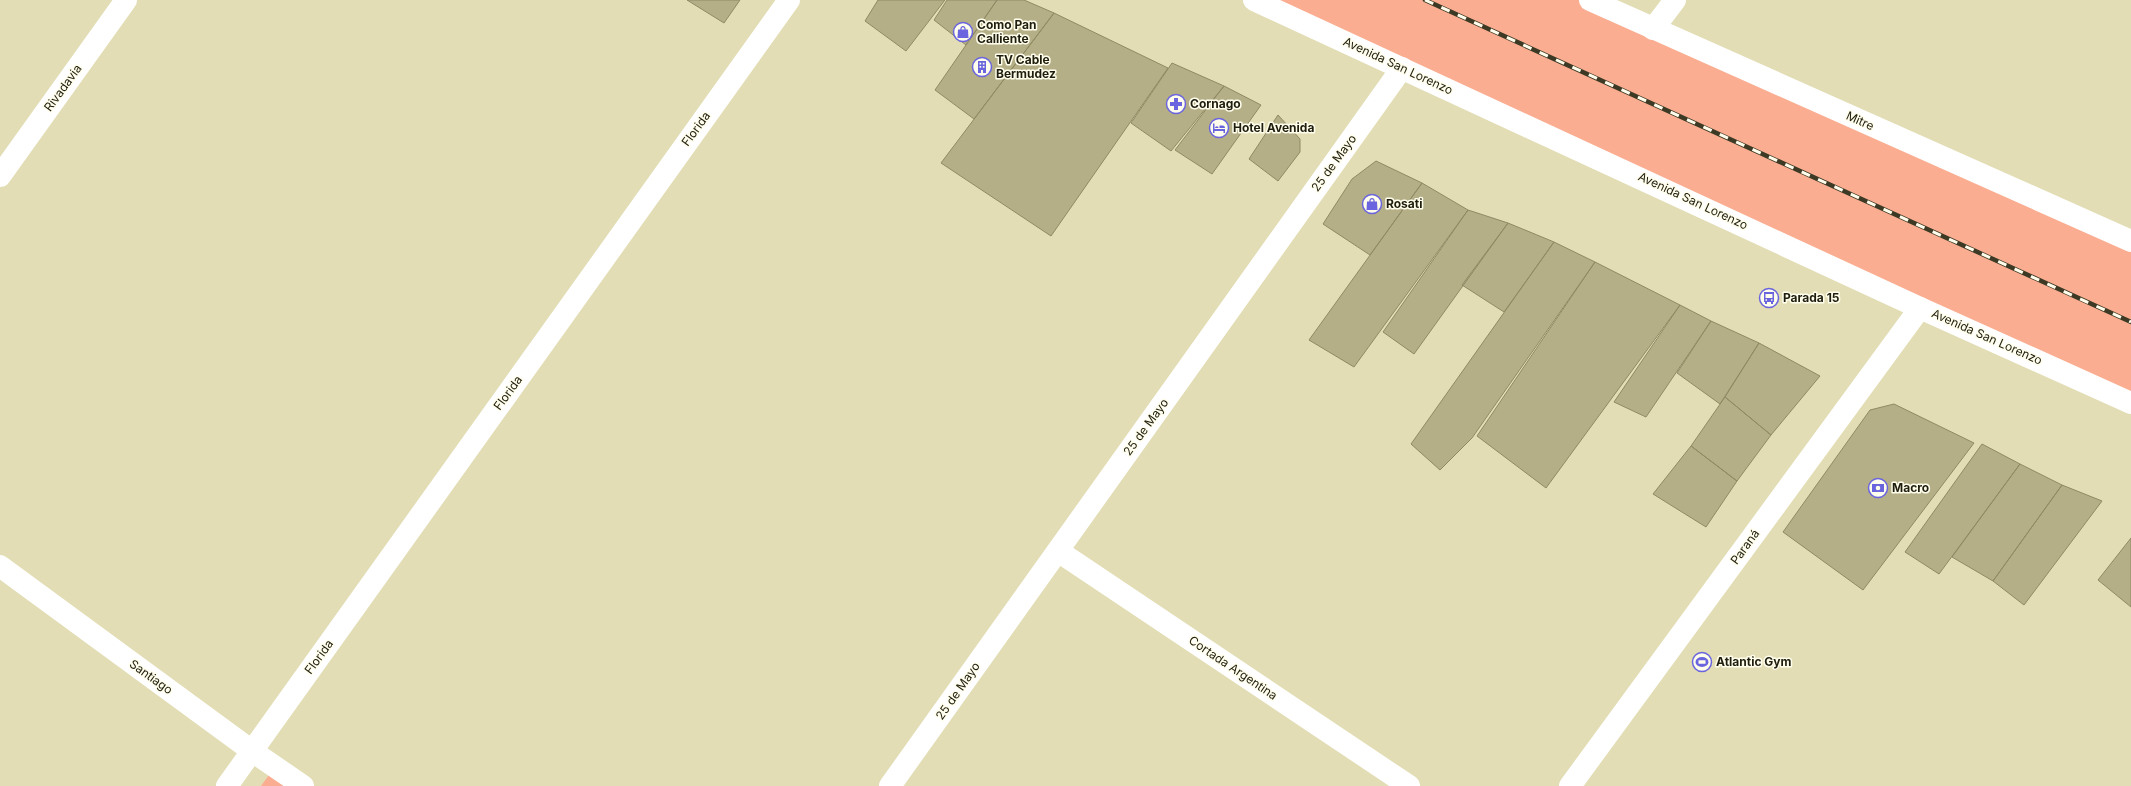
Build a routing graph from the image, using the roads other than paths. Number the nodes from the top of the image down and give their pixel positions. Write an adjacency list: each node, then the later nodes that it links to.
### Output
1 (126, 0): 8 (street, Rivadavia)
2 (789, 0): 14 (street, Florida)
3 (1254, 0): 7 (street, Avenida San Lorenzo)
4 (1590, 0): 6 (street, Mitre)
5 (1675, 0): 6 (street)
6 (1653, 29): 9 (street, Mitre)
7 (1402, 68): 10 (street, Avenida San Lorenzo); 12 (street, 25 de Mayo)
8 (0, 176)
9 (2131, 240)
10 (1920, 308): 11 (street, Avenida San Lorenzo); 19 (street, Paraná)
11 (2131, 403)
12 (1058, 551): 17 (street, 25 de Mayo); 18 (street, Cortada Argentina)
13 (0, 566): 14 (street, Santiago)
14 (252, 751): 15 (street, Florida); 16 (street, Santiago)
15 (227, 786)
16 (304, 786)
17 (890, 786)
18 (1408, 786)
19 (1570, 786)

